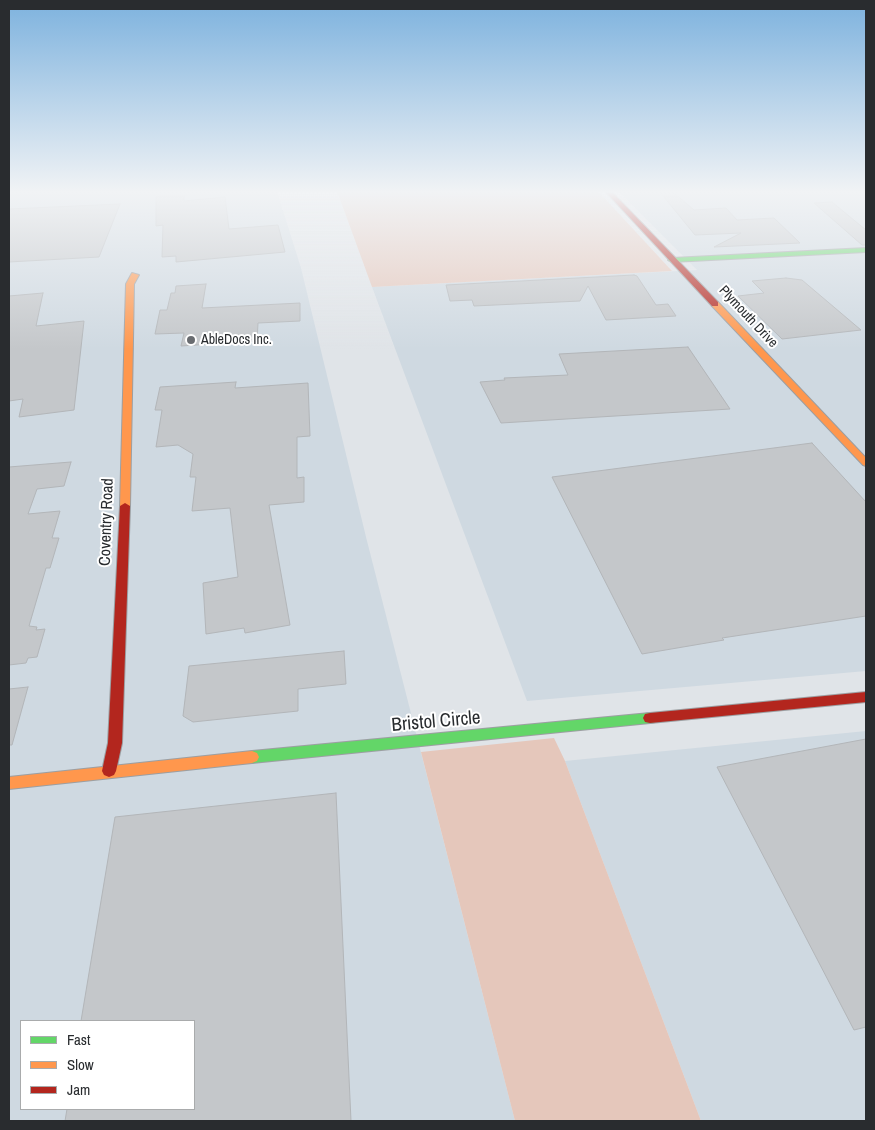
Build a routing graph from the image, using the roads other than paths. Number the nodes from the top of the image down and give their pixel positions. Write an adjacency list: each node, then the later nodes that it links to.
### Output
1 (657, 244): 3 (street, Plymouth Drive)
2 (866, 250): 3 (street)
3 (672, 260): 5 (street, Plymouth Drive)
4 (135, 275): 7 (street, Coventry Road)
5 (866, 463)
6 (866, 697): 7 (street, Bristol Circle)
7 (109, 771): 8 (street, Bristol Circle)
8 (9, 782)

